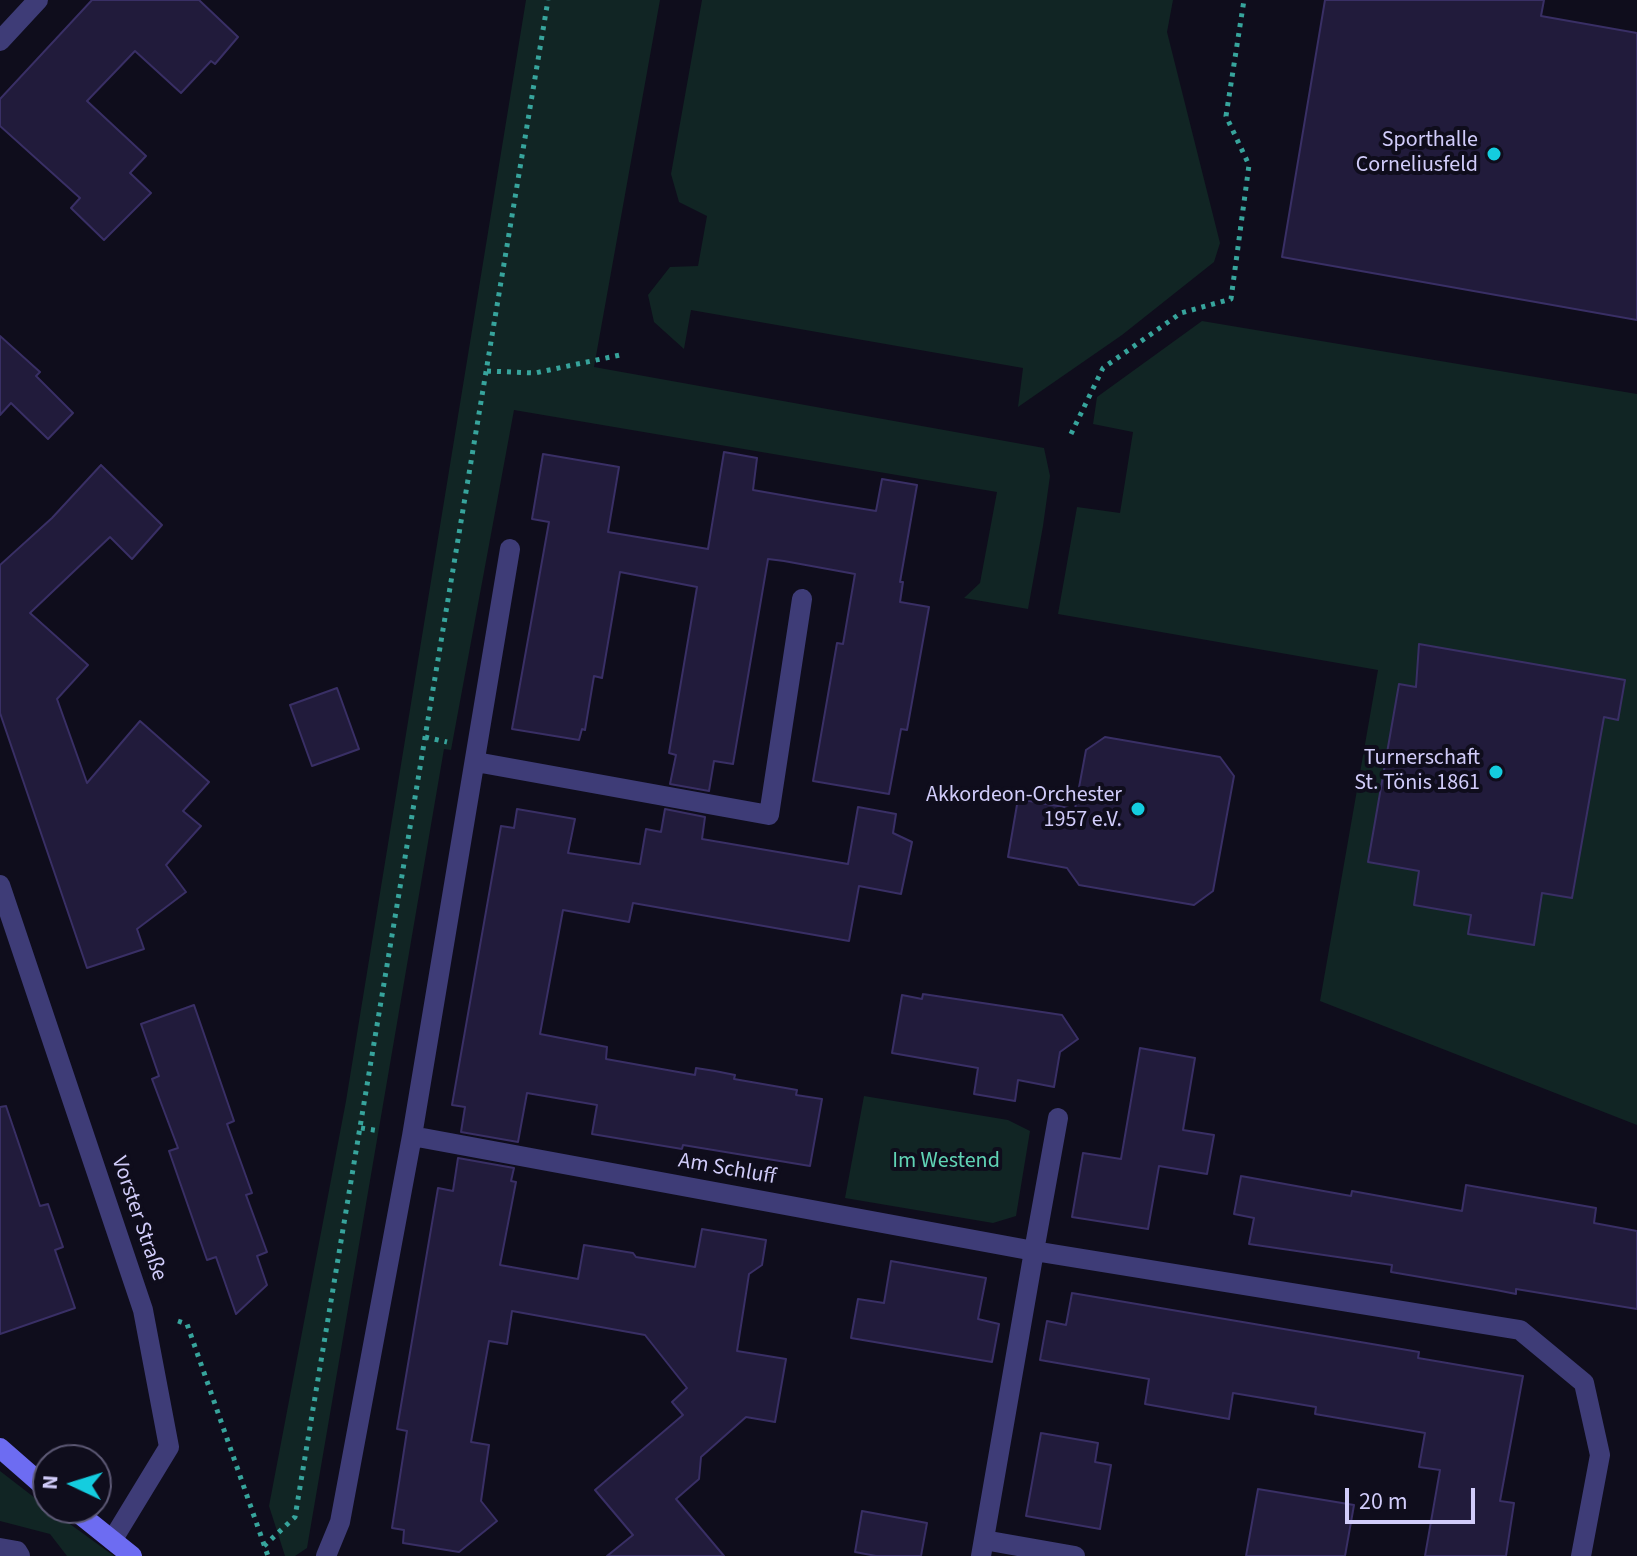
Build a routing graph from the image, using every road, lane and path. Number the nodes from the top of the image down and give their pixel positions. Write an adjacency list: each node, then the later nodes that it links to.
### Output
1 (38, 0): 4 (street)
2 (548, 0): 6 (path)
3 (1244, 0): 7 (path)
4 (0, 41)
5 (620, 355): 6 (path)
6 (487, 371): 20 (path)
7 (1071, 434)
8 (510, 549): 10 (street)
9 (802, 599): 10 (street)
10 (476, 762): 13 (street)
11 (0, 885): 15 (street, Vorster Straße)
12 (1058, 1118): 14 (street)
13 (412, 1136): 14 (street, Am Schluff); 26 (street)
14 (1034, 1251): 22 (street); 28 (street)
15 (143, 1310): 19 (street, Vorster Straße); 20 (path)
16 (0, 1448): 17 (street)
17 (32, 1476)
18 (93, 1524): 19 (street)
19 (113, 1539): 24 (street)
20 (264, 1546): 25 (path)
21 (0, 1548): 23 (street)
22 (982, 1548): 27 (street)
23 (20, 1556)
24 (132, 1556)
25 (268, 1556)
26 (326, 1556)
27 (1075, 1556)
28 (1581, 1556)

